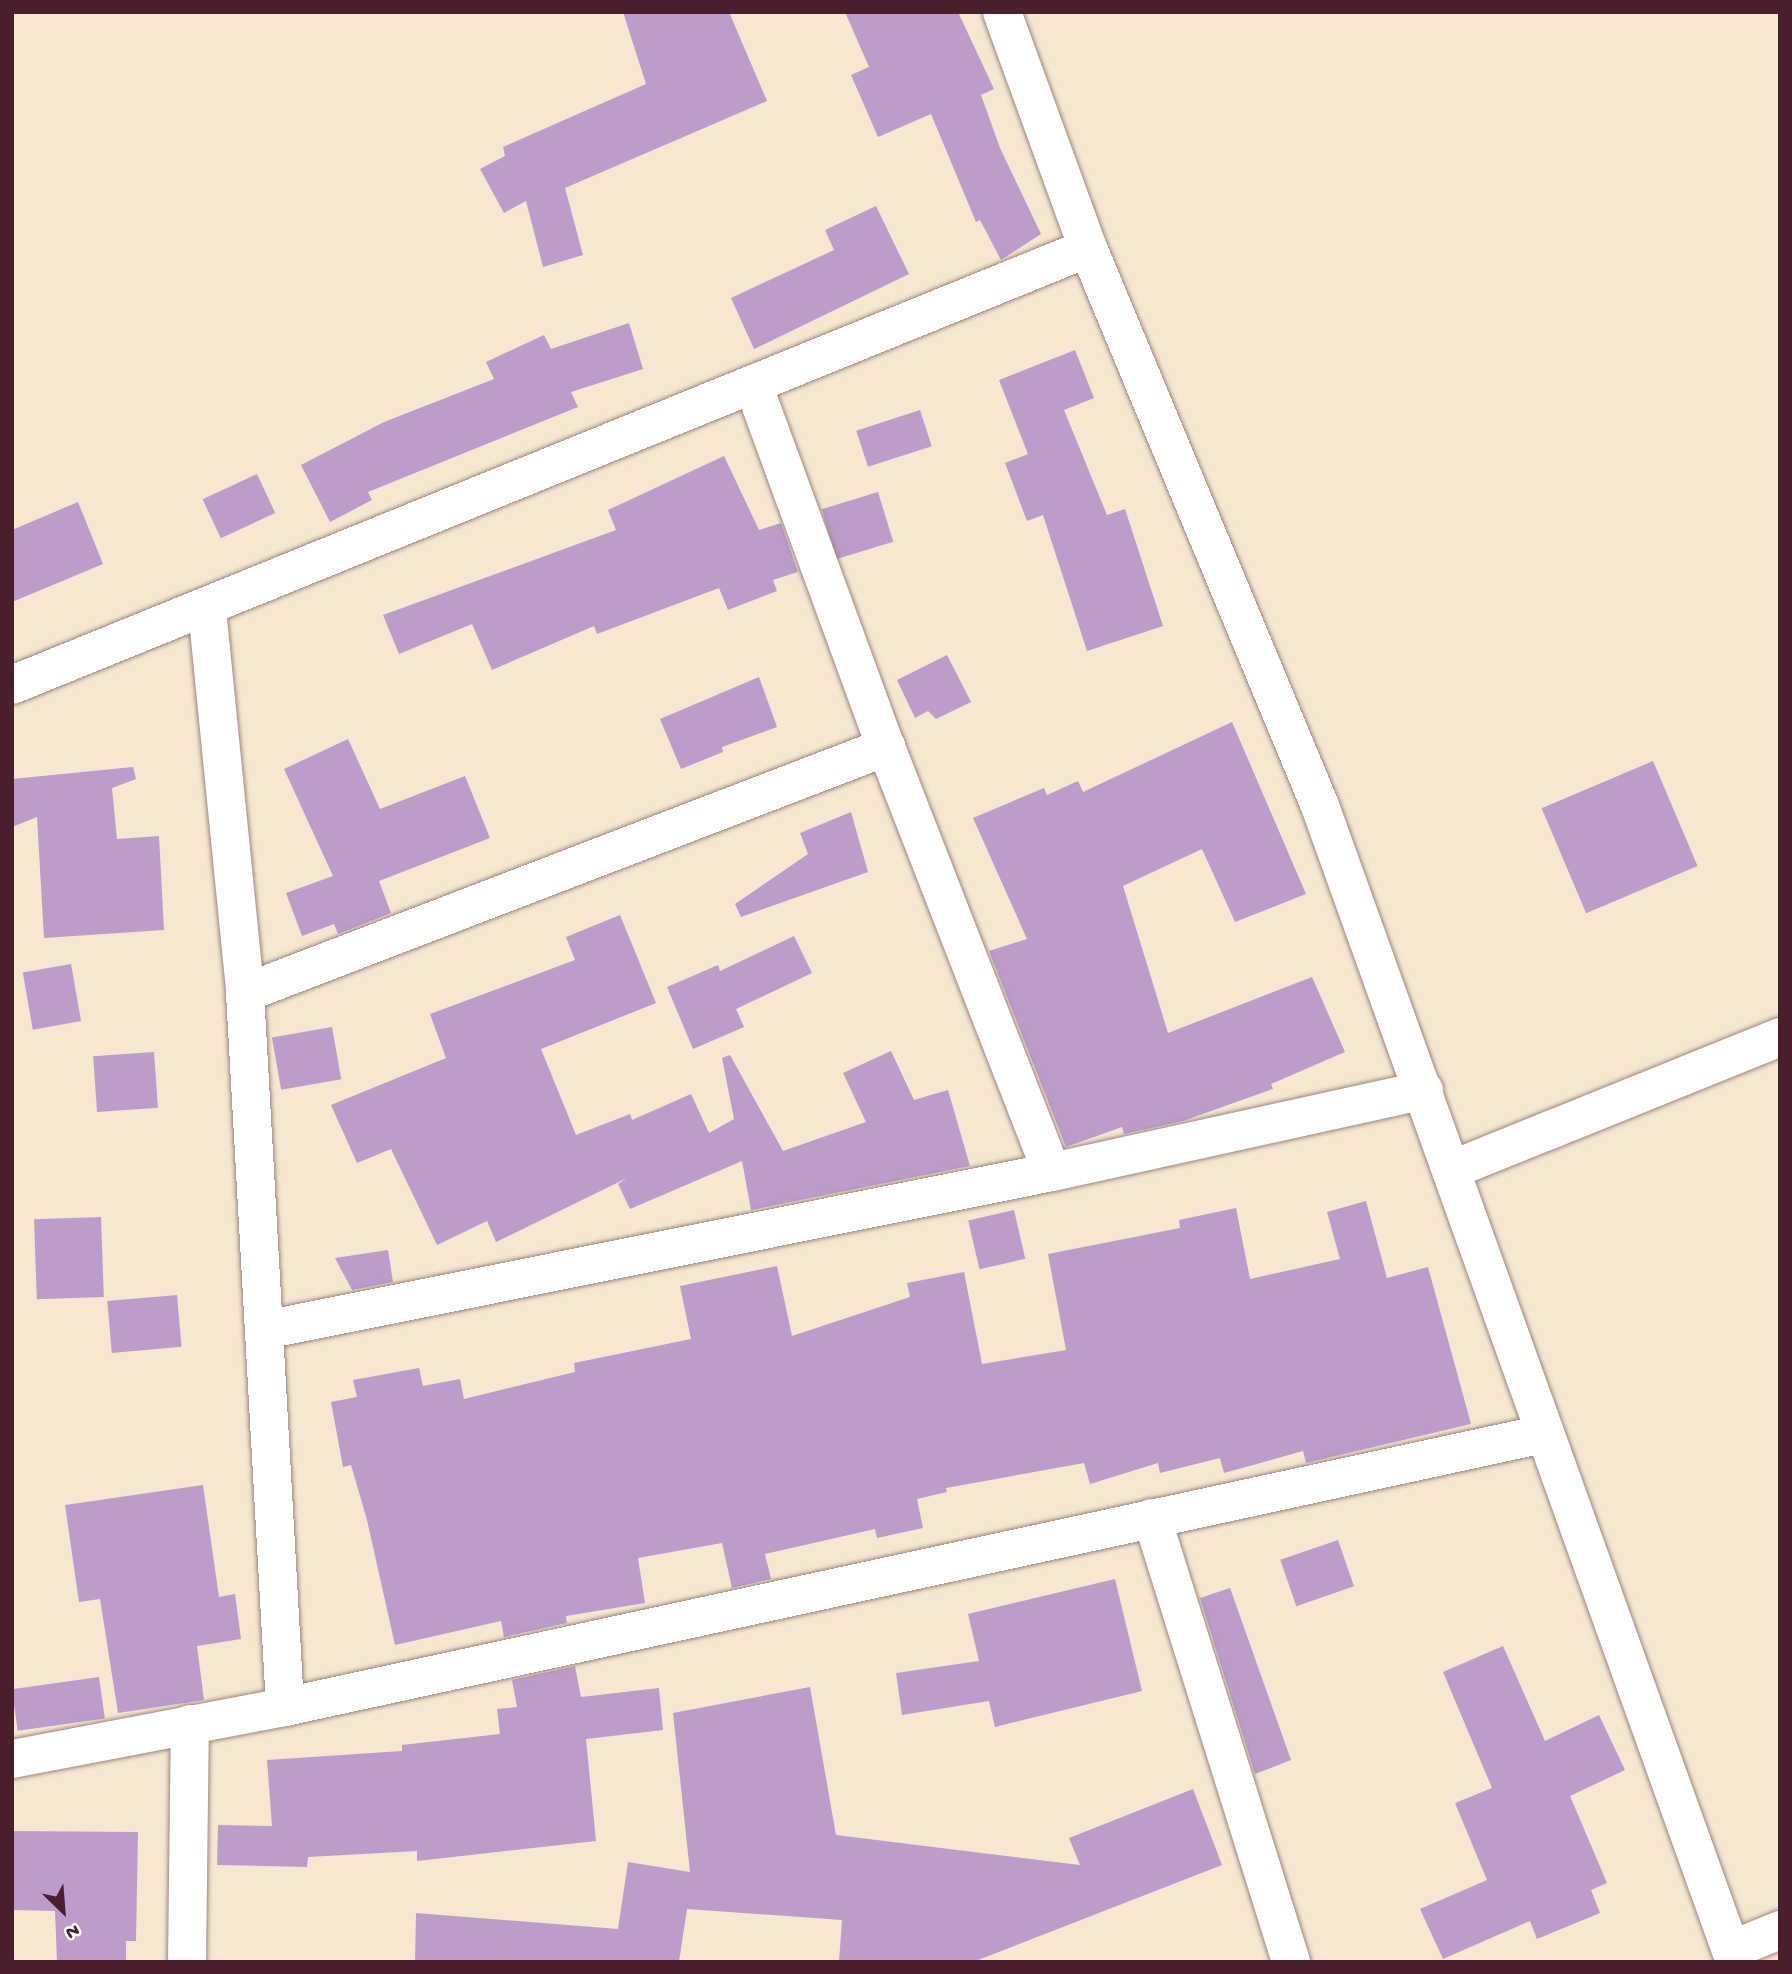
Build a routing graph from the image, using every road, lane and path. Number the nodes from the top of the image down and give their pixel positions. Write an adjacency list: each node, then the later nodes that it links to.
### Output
1 (1002, 12): 2 (street)
2 (1088, 248): 3 (street); 9 (street)
3 (754, 387): 4 (street); 6 (street)
4 (207, 609): 5 (street); 7 (street)
5 (12, 685)
6 (887, 747): 7 (street); 11 (street)
7 (245, 993): 12 (street)
8 (1780, 1037): 10 (street)
9 (1424, 1090): 10 (street); 11 (street)
10 (1451, 1170): 13 (street)
11 (1052, 1172): 12 (street)
12 (265, 1330): 15 (street)
13 (1543, 1434): 14 (street); 19 (street)
14 (1152, 1518): 15 (street); 21 (street)
15 (285, 1707): 16 (street)
16 (190, 1724): 17 (street); 20 (street)
17 (12, 1759)
18 (1780, 1930): 19 (street)
19 (1733, 1956)
20 (187, 1962)
21 (1291, 1962)

